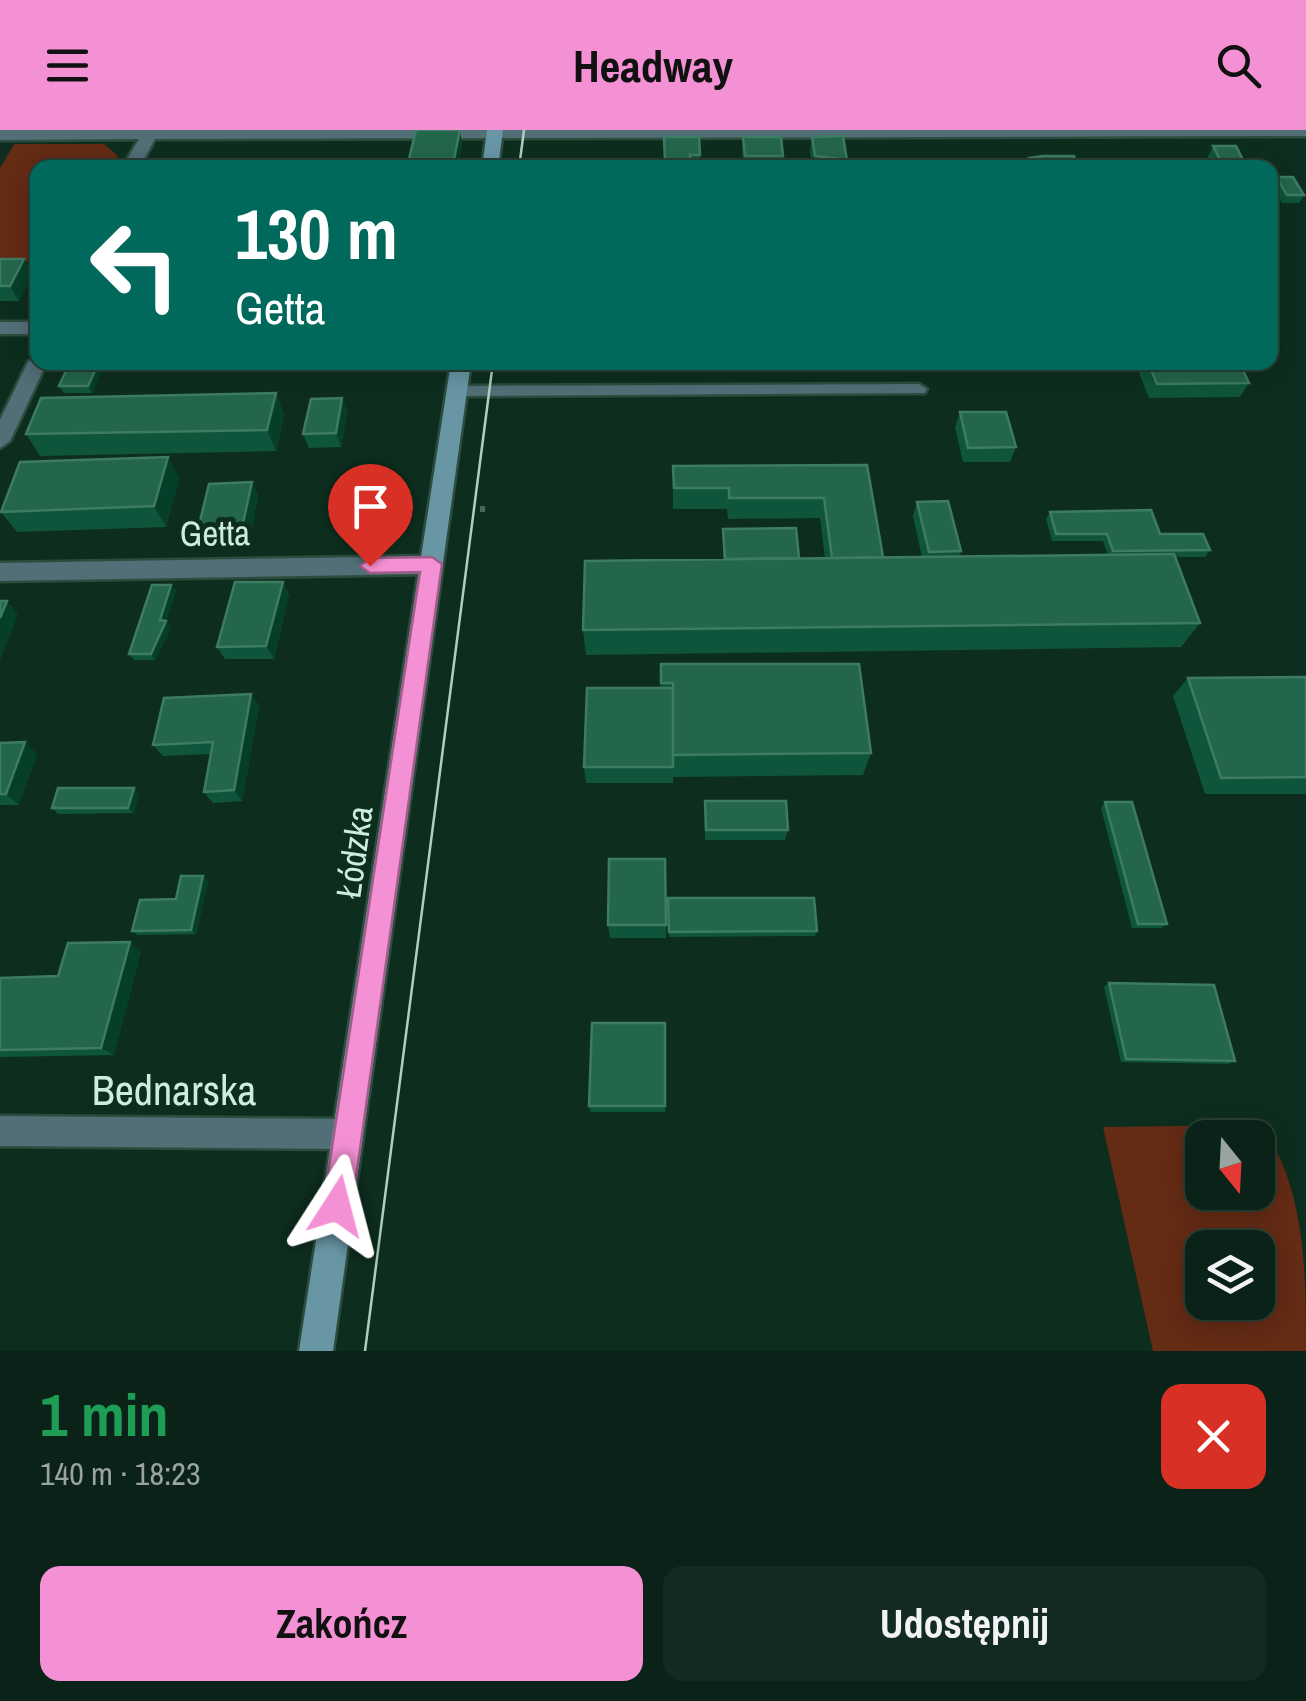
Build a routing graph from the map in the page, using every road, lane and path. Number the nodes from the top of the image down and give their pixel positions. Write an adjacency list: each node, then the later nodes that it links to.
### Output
1 (1306, 131): 2 (street)
2 (495, 132): 3 (street); 6 (main road)
3 (152, 133): 4 (street); 5 (street)
4 (0, 135)
5 (135, 160)
6 (491, 160)
7 (0, 328): 8 (street)
8 (30, 328)
9 (34, 370): 13 (street)
10 (460, 370): 12 (main road, Łódzka)
11 (920, 389): 12 (lane)
12 (457, 391): 14 (main road, Łódzka)
13 (0, 441)
14 (432, 564): 15 (street, Getta); 17 (main road, Łódzka)
15 (0, 572)
16 (0, 1132): 17 (street, Bednarska)
17 (348, 1134): 18 (main road, Łódzka)
18 (316, 1351)

